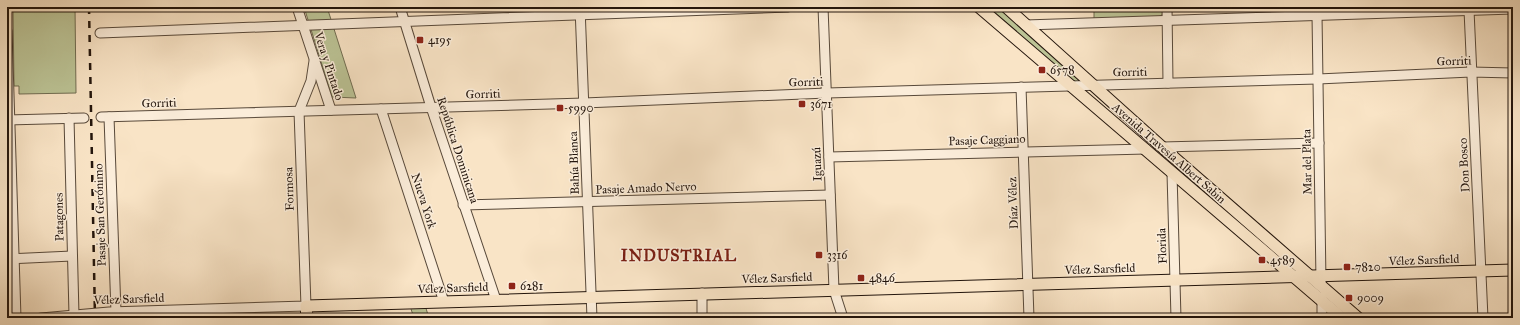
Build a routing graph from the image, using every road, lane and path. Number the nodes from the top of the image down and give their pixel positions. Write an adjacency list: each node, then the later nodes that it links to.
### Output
1 (297, 7): 15 (street, Vera y Pintado)
2 (400, 7): 13 (street, República Dominicana)
3 (788, 7): 10 (street)
4 (824, 7): 27 (street, Iguazú)
5 (979, 7): 25 (main road, Avenida Travesía Albert Sabin)
6 (1006, 7): 14 (main road, Avenida Travesía Albert Sabin)
7 (1167, 7): 12 (street)
8 (1513, 9): 9 (street)
9 (1469, 10): 11 (street); 20 (street, Don Bosco)
10 (580, 11): 13 (street); 28 (street, Bahía Blanca)
11 (1314, 11): 12 (street); 22 (street, Mar del Plata)
12 (1167, 20): 14 (street); 23 (street)
13 (404, 22): 15 (street); 29 (street, República Dominicana)
14 (1025, 25): 24 (main road, Avenida Travesía Albert Sabin)
15 (302, 26): 17 (street); 19 (street, Vera y Pintado)
16 (7, 31): 18 (street)
17 (100, 33)
18 (7, 45): 36 (street)
19 (314, 61): 31 (street, Vera y Pintado); 32 (street, Formosa)
20 (1471, 72): 21 (street, Gorriti); 22 (street, Gorriti); 50 (street, Don Bosco)
21 (1513, 73)
22 (1318, 79): 23 (street, Gorriti); 37 (street, Mar del Plata)
23 (1168, 83): 24 (street, Gorriti)
24 (1092, 85): 25 (street, Gorriti); 38 (main road, Avenida Travesía Albert Sabin)
25 (1072, 86): 26 (street, Gorriti); 39 (main road, Avenida Travesía Albert Sabin)
26 (1021, 87): 27 (street, Gorriti); 40 (street, Díaz Vélez)
27 (827, 93): 28 (street, Gorriti); 41 (street, Iguazú)
28 (584, 103): 29 (street, Gorriti); 45 (street, Bahía Blanca)
29 (430, 107): 30 (street, Gorriti); 46 (street, República Dominicana)
30 (381, 109): 31 (street, Gorriti); 61 (street, Nueva York)
31 (331, 110): 32 (street, Gorriti)
32 (299, 111): 33 (street, Gorriti); 62 (street, Formosa)
33 (105, 117): 63 (street, Pasaje San Gerónimo)
34 (69, 118): 35 (street); 36 (street); 47 (street, Patagones)
35 (84, 118)
36 (8, 120): 43 (street)
37 (1319, 143): 38 (street); 54 (street, Mar del Plata)
38 (1162, 147): 51 (main road, Avenida Travesía Albert Sabin)
39 (1146, 149): 40 (street, Pasaje Caggiano); 42 (main road, Avenida Travesía Albert Sabin)
40 (1023, 151): 41 (street, Pasaje Caggiano); 55 (street, Díaz Vélez)
41 (829, 157): 44 (street, Iguazú)
42 (1172, 173): 52 (main road, Avenida Travesía Albert Sabin); 53 (street, Florida)
43 (9, 194): 48 (street)
44 (830, 195): 45 (street, Pasaje Amado Nervo); 56 (street, Iguazú)
45 (587, 202): 46 (street, Pasaje Amado Nervo); 58 (street, Bahía Blanca)
46 (463, 204): 59 (street, República Dominicana)
47 (72, 256): 48 (street); 64 (street, Patagones)
48 (10, 258): 65 (street)
49 (1513, 270): 50 (main road, Vélez Sarsfield)
50 (1480, 271): 54 (main road, Vélez Sarsfield); 76 (street, Don Bosco)
51 (1309, 276): 52 (main road, Vélez Sarsfield); 54 (main road, Vélez Sarsfield)
52 (1294, 277): 53 (main road, Vélez Sarsfield); 60 (main road, Avenida Travesía Albert Sabin)
53 (1175, 280): 55 (main road, Vélez Sarsfield); 72 (street, Florida)
54 (1321, 281): 60 (street, Mar del Plata); 75 (main road)
55 (1028, 284): 56 (main road, Vélez Sarsfield); 71 (street, Díaz Vélez)
56 (834, 290): 57 (main road, Vélez Sarsfield); 70 (street, Iguazú)
57 (702, 294): 58 (main road, Vélez Sarsfield); 69 (street)
58 (591, 297): 59 (main road, Vélez Sarsfield); 68 (street, Bahía Blanca)
59 (496, 300): 61 (main road, Vélez Sarsfield)
60 (1322, 300): 73 (street, Mar del Plata); 74 (main road, Avenida Travesía Albert Sabin)
61 (444, 302): 62 (main road, Vélez Sarsfield)
62 (306, 306): 63 (street, Vélez Sarsfield); 67 (main road, Formosa)
63 (111, 314): 64 (street, Vélez Sarsfield)
64 (74, 315): 66 (street, Vélez Sarsfield)
65 (16, 318)
66 (41, 318)
67 (307, 318)
68 (592, 318)
69 (702, 318)
70 (843, 318)
71 (1029, 318)
72 (1176, 318)
73 (1322, 318)
74 (1342, 318)
75 (1358, 318)
76 (1483, 318)

